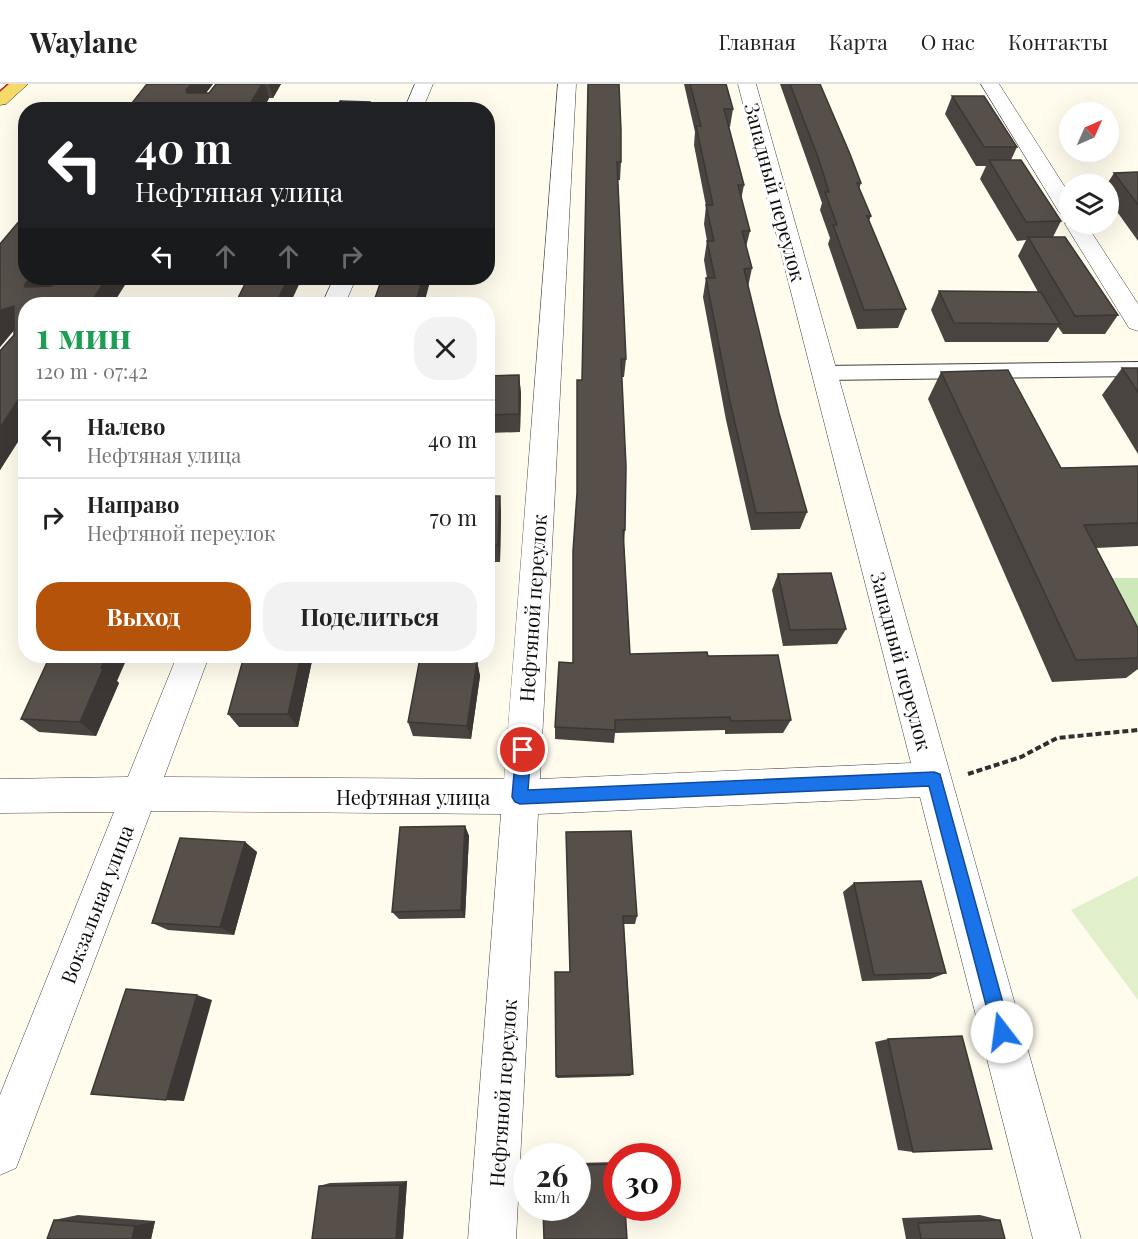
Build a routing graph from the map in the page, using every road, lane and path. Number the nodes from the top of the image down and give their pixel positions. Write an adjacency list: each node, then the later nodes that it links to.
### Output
1 (19, 84): 6 (main road)
2 (424, 84): 7 (street)
3 (567, 84): 18 (street, Нефтяной переулок)
4 (747, 84): 12 (street, Западный переулок)
5 (990, 84): 8 (street)
6 (0, 100)
7 (417, 102)
8 (1059, 194)
9 (1082, 234): 10 (street)
10 (1138, 322)
11 (1138, 369): 12 (street)
12 (824, 373): 15 (street, Западный переулок)
13 (190, 663): 16 (street, Вокзальная улица)
14 (1138, 730): 15 (path)
15 (934, 779): 18 (street, Нефтяная улица); 21 (street, Западный переулок)
16 (138, 794): 17 (street, Нефтяная улица); 18 (street, Нефтяная улица); 19 (street, Вокзальная улица)
17 (0, 796)
18 (520, 797): 20 (street, Нефтяной переулок)
19 (0, 1152)
20 (492, 1239)
21 (1057, 1239)

